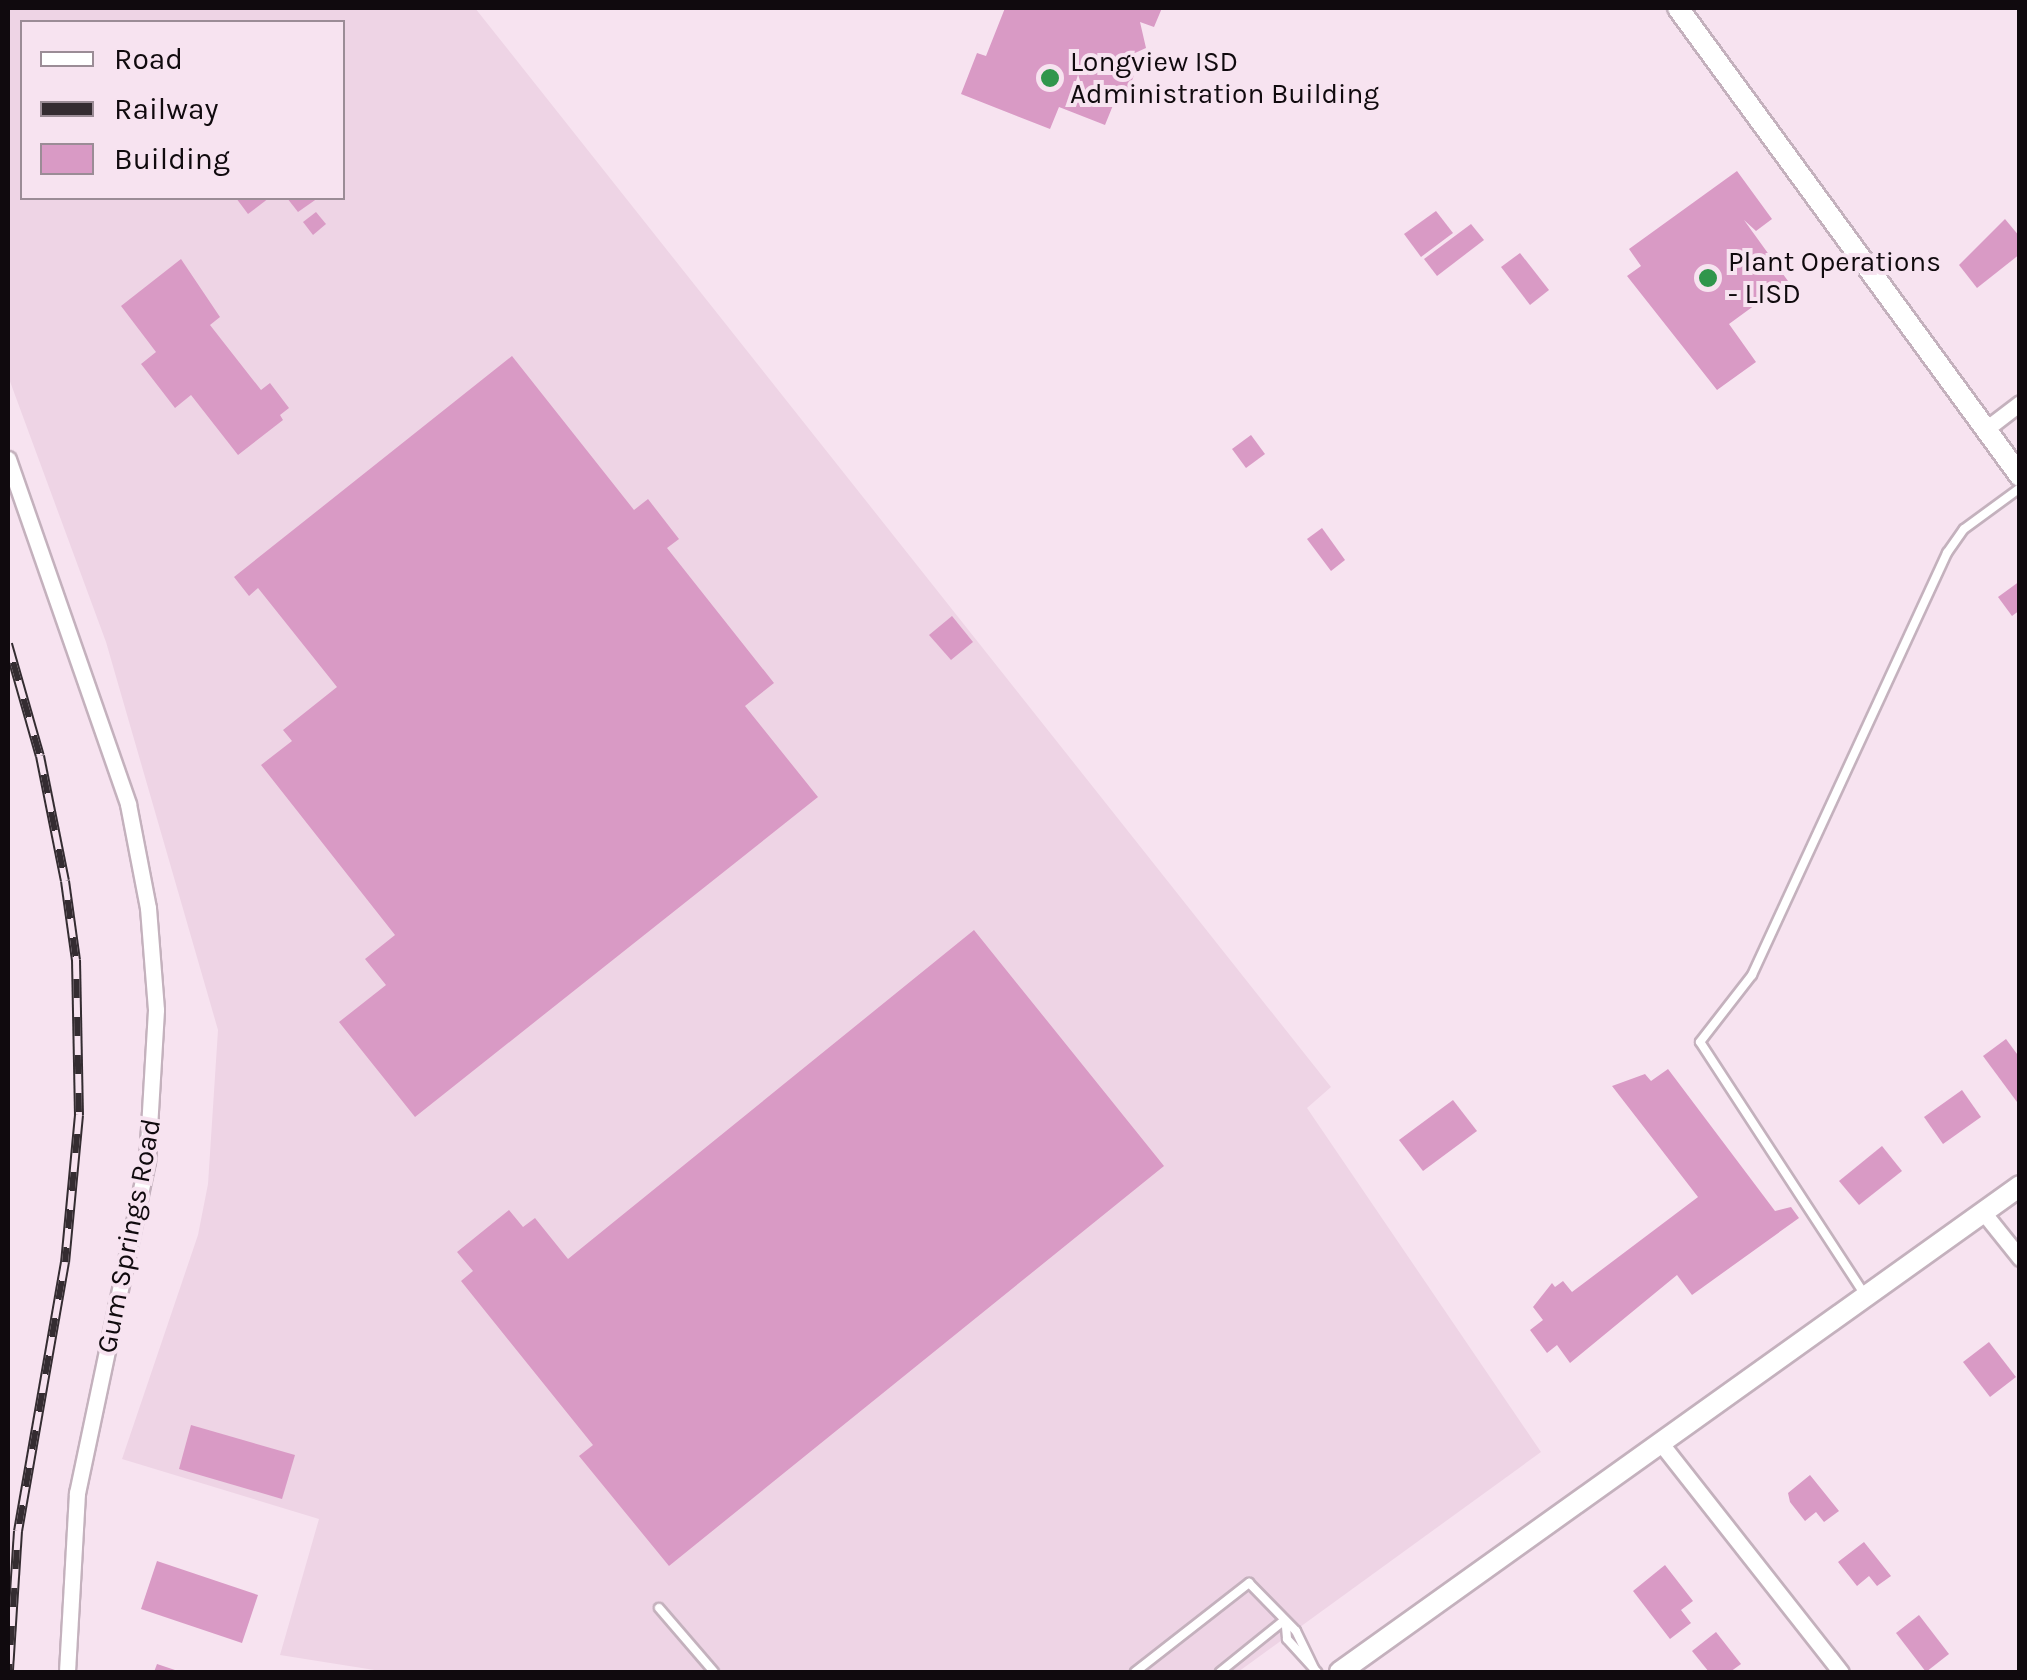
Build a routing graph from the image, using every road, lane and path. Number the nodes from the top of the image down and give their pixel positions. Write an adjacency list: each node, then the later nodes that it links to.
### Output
1 (1678, 8): 3 (street)
2 (2020, 403): 3 (street)
3 (1986, 429): 5 (street)
4 (8, 459): 15 (street, Gum Springs Road)
5 (2020, 476)
6 (2020, 488): 10 (lane)
7 (2020, 1186): 8 (street)
8 (1984, 1212): 9 (street); 10 (street)
9 (2020, 1258)
10 (1866, 1295): 11 (street)
11 (1660, 1441): 19 (street); 20 (street)
12 (658, 1608): 16 (lane)
13 (1284, 1624): 14 (lane); 17 (lane); 18 (lane)
14 (1315, 1670)
15 (67, 1672)
16 (714, 1672)
17 (1135, 1672)
18 (1220, 1672)
19 (1340, 1672)
20 (1841, 1672)

